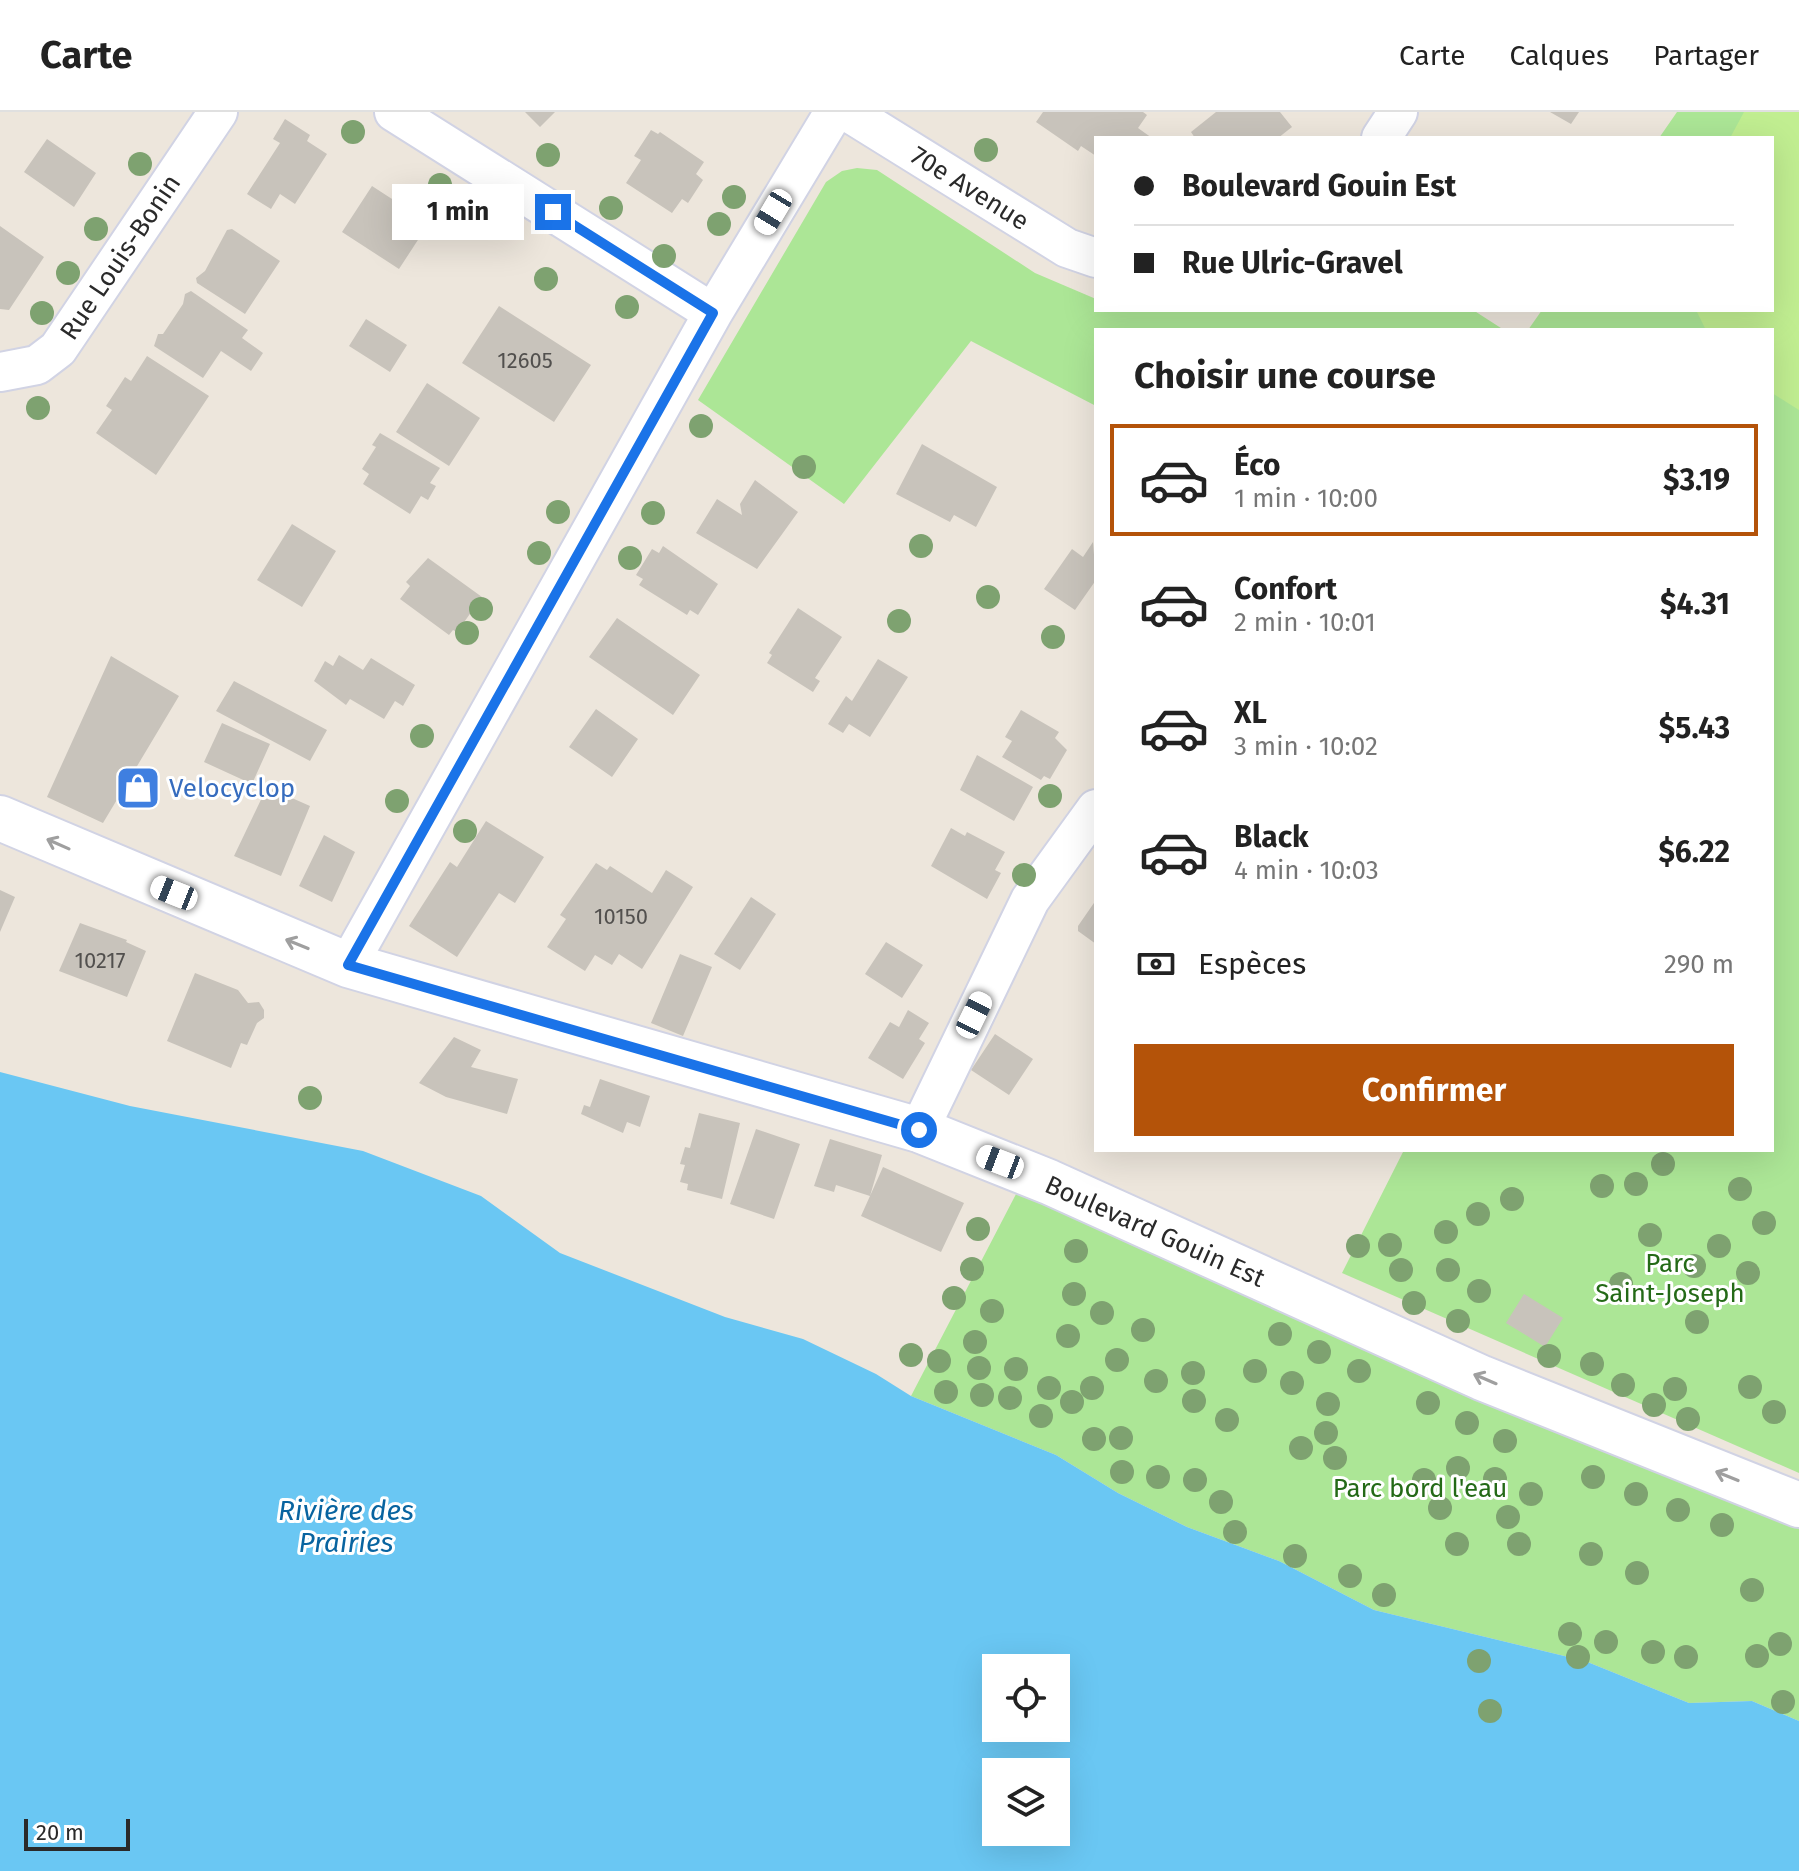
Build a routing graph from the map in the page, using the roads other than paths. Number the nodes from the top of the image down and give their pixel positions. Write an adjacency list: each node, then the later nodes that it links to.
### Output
1 (218, 112): 9 (street, Rue Louis-Bonin)
2 (394, 112): 8 (street)
3 (834, 112): 8 (street)
4 (848, 112): 7 (street, 70e Avenue)
5 (1398, 112): 6 (street)
6 (1382, 136)
7 (1094, 257)
8 (713, 313): 12 (street)
9 (0, 372)
10 (1094, 812): 13 (street)
11 (0, 818): 12 (street, Boulevard Gouin Est, one-way to 11)
12 (348, 965): 13 (street, Boulevard Gouin Est)
13 (919, 1130): 14 (street, Boulevard Gouin Est, one-way to 13)
14 (1799, 1505)

